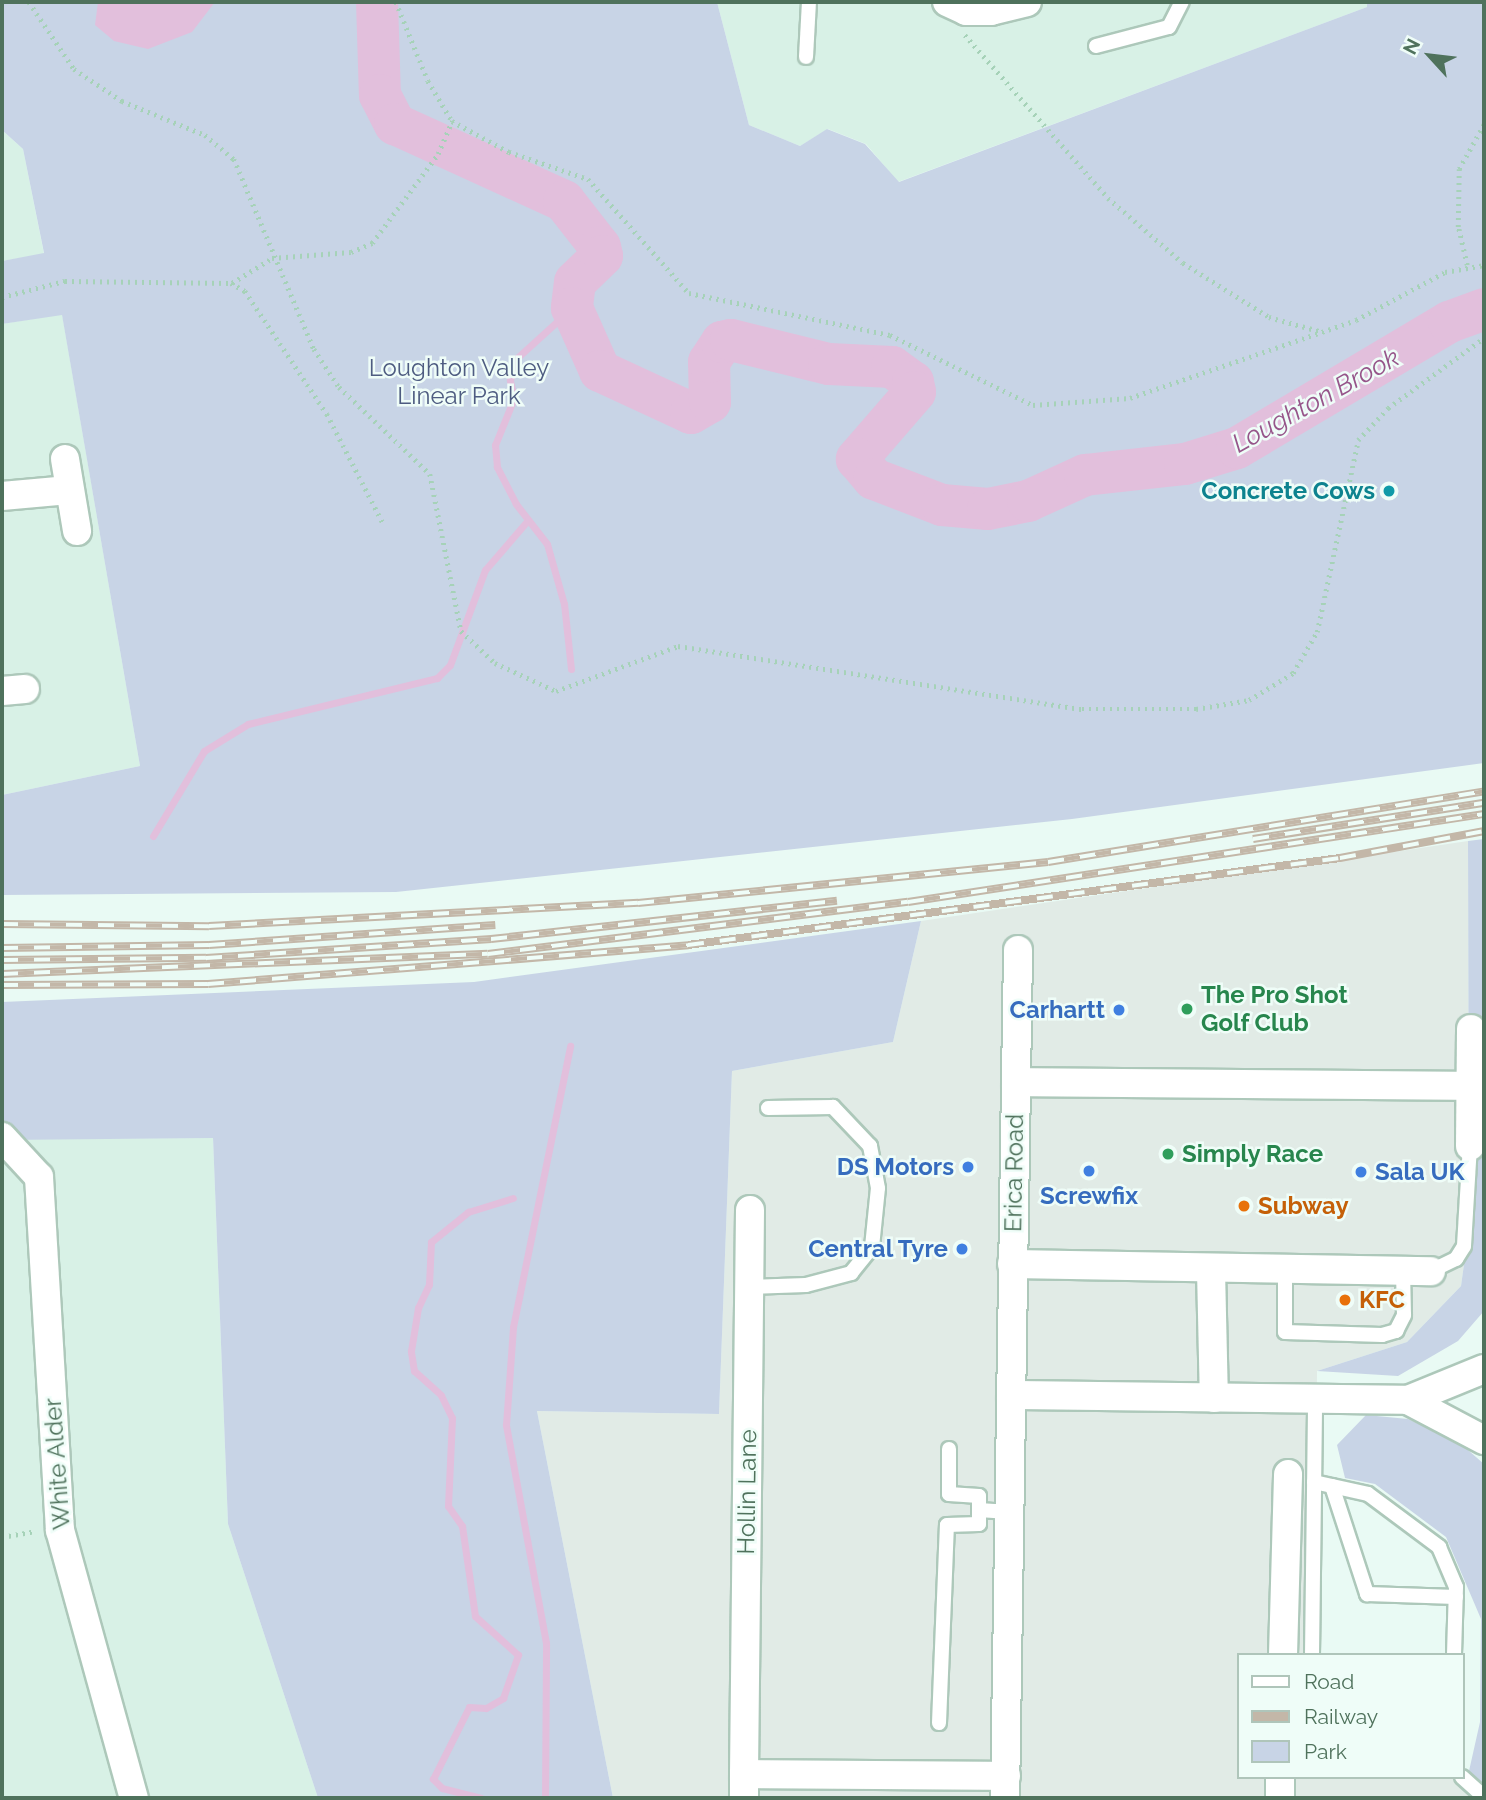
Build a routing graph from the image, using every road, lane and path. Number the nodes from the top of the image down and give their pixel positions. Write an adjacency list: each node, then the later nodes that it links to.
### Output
1 (29, 2): 11 (path)
2 (396, 2): 9 (path)
3 (809, 2): 8 (lane)
4 (1027, 2): 6 (street)
5 (1182, 2): 7 (lane)
6 (953, 14): 16 (path)
7 (1096, 46)
8 (806, 57)
9 (452, 121): 11 (path); 16 (path)
10 (1484, 124): 12 (path)
11 (272, 258): 14 (path); 17 (path)
12 (1467, 265): 13 (path); 16 (path)
13 (1484, 265)
14 (231, 283): 15 (path); 21 (path)
15 (2, 297)
16 (1324, 331)
17 (1484, 338)
18 (65, 459): 19 (street)
19 (68, 490): 20 (street); 22 (street)
20 (2, 496)
21 (384, 526)
22 (77, 531)
23 (1018, 950): 25 (street, Erica Road)
24 (1471, 1030): 26 (street)
25 (1016, 1082): 26 (street); 31 (street, Erica Road)
26 (1470, 1086): 29 (street)
27 (768, 1108): 36 (lane)
28 (2, 1137): 48 (street, White Alder)
29 (1470, 1146): 34 (lane)
30 (750, 1210): 36 (street, Hollin Lane)
31 (1012, 1264): 33 (street); 38 (street, Erica Road)
32 (1285, 1269): 33 (street); 35 (street); 35 (lane)
33 (1211, 1270): 39 (street)
34 (1431, 1271): 35 (street)
35 (1403, 1272)
36 (750, 1287): 57 (street, Hollin Lane)
37 (1484, 1369): 41 (street)
38 (1011, 1395): 39 (street); 47 (street, Erica Road)
39 (1214, 1398): 40 (street)
40 (1315, 1399): 41 (street); 44 (lane)
41 (1408, 1401): 42 (street)
42 (1484, 1440)
43 (949, 1449): 46 (lane)
44 (1301, 1478): 45 (lane); 51 (street); 52 (lane)
45 (1332, 1486): 50 (lane); 50 (lane)
46 (979, 1510): 47 (lane); 54 (lane)
47 (1009, 1512): 58 (street, Erica Road)
48 (60, 1530): 49 (path); 60 (street, White Alder)
49 (2, 1537)
50 (1456, 1597): 53 (lane)
51 (1283, 1653)
52 (1312, 1653)
53 (1454, 1653)
54 (939, 1723)
55 (1280, 1779): 61 (street)
56 (1464, 1779): 59 (lane)
57 (744, 1786): 58 (street, Hollin Lane)
58 (1006, 1787)
59 (1484, 1797)
60 (134, 1798)
61 (1280, 1798)

